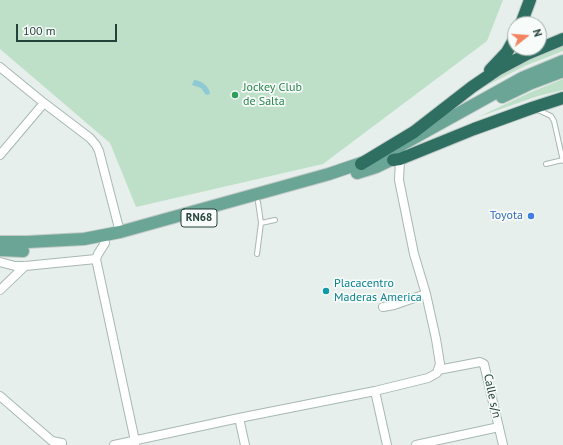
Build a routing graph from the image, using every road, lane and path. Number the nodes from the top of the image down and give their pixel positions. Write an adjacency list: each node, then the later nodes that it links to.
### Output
1 (530, 0): 2 (highway)
2 (524, 16)
3 (563, 39): 8 (highway, RN68)
4 (507, 52): 8 (highway)
5 (563, 60): 15 (main road, RN68)
6 (0, 67): 10 (street)
7 (563, 71): 13 (main road, RN68)
8 (472, 87): 15 (highway, RN68)
9 (563, 98): 11 (highway, RN68)
10 (44, 103): 12 (street); 20 (street)
11 (532, 108): 13 (highway, RN68); 14 (lane)
12 (0, 155)
13 (396, 159): 17 (main road, RN68); 29 (street)
14 (563, 160): 16 (lane)
15 (362, 164): 20 (main road, RN68)
16 (546, 164)
17 (258, 202): 19 (lane); 22 (main road, RN68)
18 (275, 220): 19 (lane)
19 (262, 223): 24 (lane)
20 (120, 232): 21 (main road, RN68)
21 (0, 242)
22 (104, 243): 23 (main road, RN68); 25 (street)
23 (0, 250)
24 (257, 254)
25 (96, 259): 27 (street); 37 (street)
26 (0, 262): 27 (street)
27 (25, 266): 28 (street)
28 (0, 290)
29 (426, 294): 30 (street); 31 (street)
30 (383, 307)
31 (438, 370): 32 (street); 35 (street, Calle s/n)
32 (375, 391): 34 (street); 40 (street)
33 (0, 396): 36 (street)
34 (239, 418): 37 (street); 39 (street)
35 (499, 427): 41 (street, Calle s/n); 42 (street, Calle s/n)
36 (62, 443)
37 (135, 443): 38 (street)
38 (114, 445)
39 (245, 445)
40 (387, 445)
41 (416, 445)
42 (502, 445)

